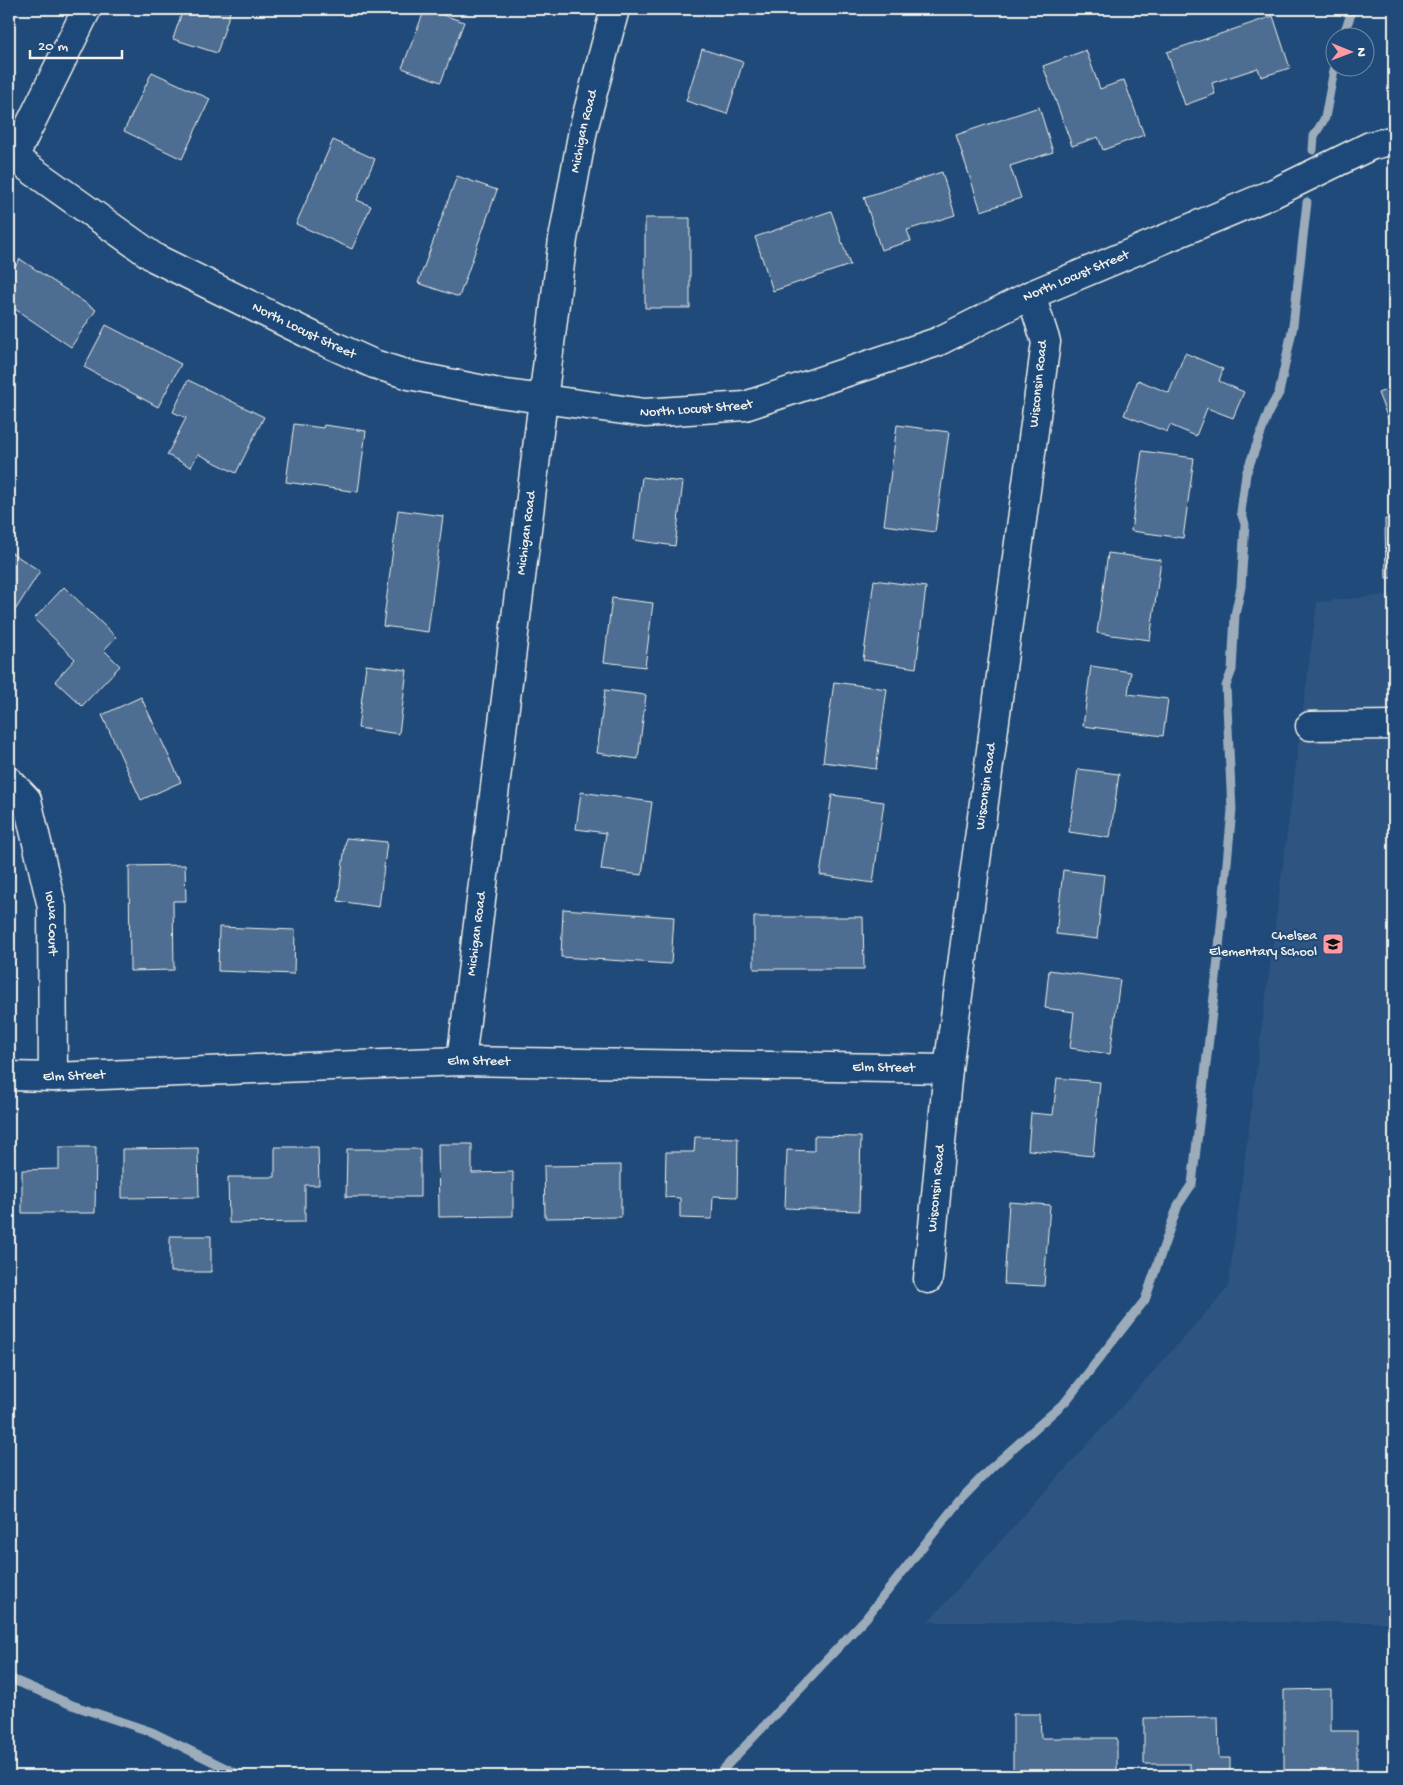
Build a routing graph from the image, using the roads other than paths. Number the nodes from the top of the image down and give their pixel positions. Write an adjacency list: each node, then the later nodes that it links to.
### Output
1 (87, 9): 4 (street)
2 (614, 9): 6 (street, Michigan Road)
3 (1394, 140): 5 (street, North Locust Street)
4 (11, 155): 6 (street, North Locust Street)
5 (1031, 295): 6 (street, North Locust Street); 11 (street, Wisconsin Road)
6 (544, 398): 10 (street, Michigan Road)
7 (1394, 725): 8 (street)
8 (1310, 726)
9 (9, 781): 13 (street, Iowa Court)
10 (462, 1061): 11 (street, Elm Street); 13 (street, Elm Street)
11 (948, 1069): 14 (street, Wisconsin Road)
12 (9, 1076): 13 (street, Elm Street)
13 (53, 1077)
14 (928, 1279)

